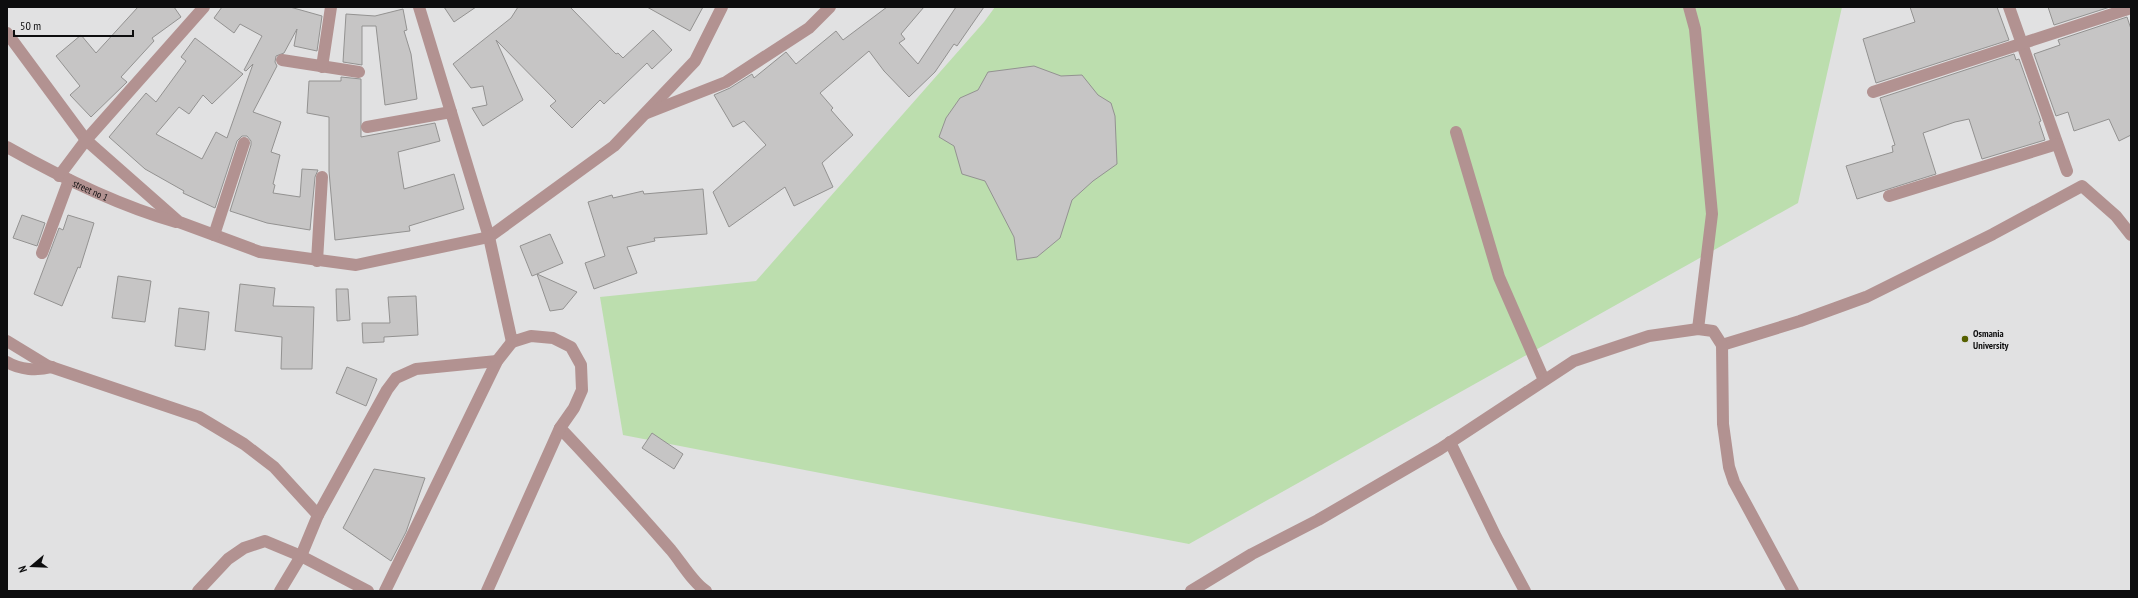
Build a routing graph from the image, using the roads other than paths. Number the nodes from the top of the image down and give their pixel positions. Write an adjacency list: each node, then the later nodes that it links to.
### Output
1 (331, 7): 12 (street)
2 (419, 7): 15 (street)
3 (722, 7): 16 (street)
4 (830, 7): 16 (street)
5 (1689, 7): 33 (street)
6 (2009, 7): 10 (street)
7 (2131, 8): 10 (street)
8 (198, 9): 19 (street)
9 (7, 32): 19 (street)
10 (2022, 44): 14 (street); 21 (street)
11 (282, 60): 12 (street)
12 (322, 67): 13 (street)
13 (358, 72)
14 (1873, 92)
15 (451, 112): 17 (street); 30 (street)
16 (644, 114): 30 (street)
17 (367, 127)
18 (1456, 132): 40 (street)
19 (86, 140): 25 (street); 27 (street)
20 (244, 143): 29 (street)
21 (2057, 144): 23 (street); 26 (street)
22 (7, 147): 25 (street, street no 1)
23 (2067, 171)
24 (322, 176): 32 (street)
25 (64, 178): 27 (street, street no 1); 31 (street)
26 (1889, 196)
27 (179, 222): 29 (street)
28 (2131, 235): 36 (street)
29 (214, 236): 32 (street)
30 (489, 237): 32 (street); 35 (street)
31 (42, 253)
32 (318, 261)
33 (1698, 329): 36 (street); 40 (street)
34 (7, 341): 39 (street)
35 (512, 342): 37 (street); 41 (street)
36 (1722, 345): 53 (street)
37 (497, 361): 43 (street); 49 (street)
38 (7, 362): 39 (street)
39 (52, 367): 43 (street)
40 (1544, 380): 42 (street)
41 (560, 428): 45 (street); 50 (street)
42 (1450, 442): 51 (street); 52 (street)
43 (318, 515): 44 (street)
44 (301, 556): 46 (street); 47 (street); 48 (street)
45 (701, 590)
46 (198, 591)
47 (280, 591)
48 (368, 591)
49 (385, 591)
50 (487, 591)
51 (1191, 591)
52 (1525, 591)
53 (1793, 591)

